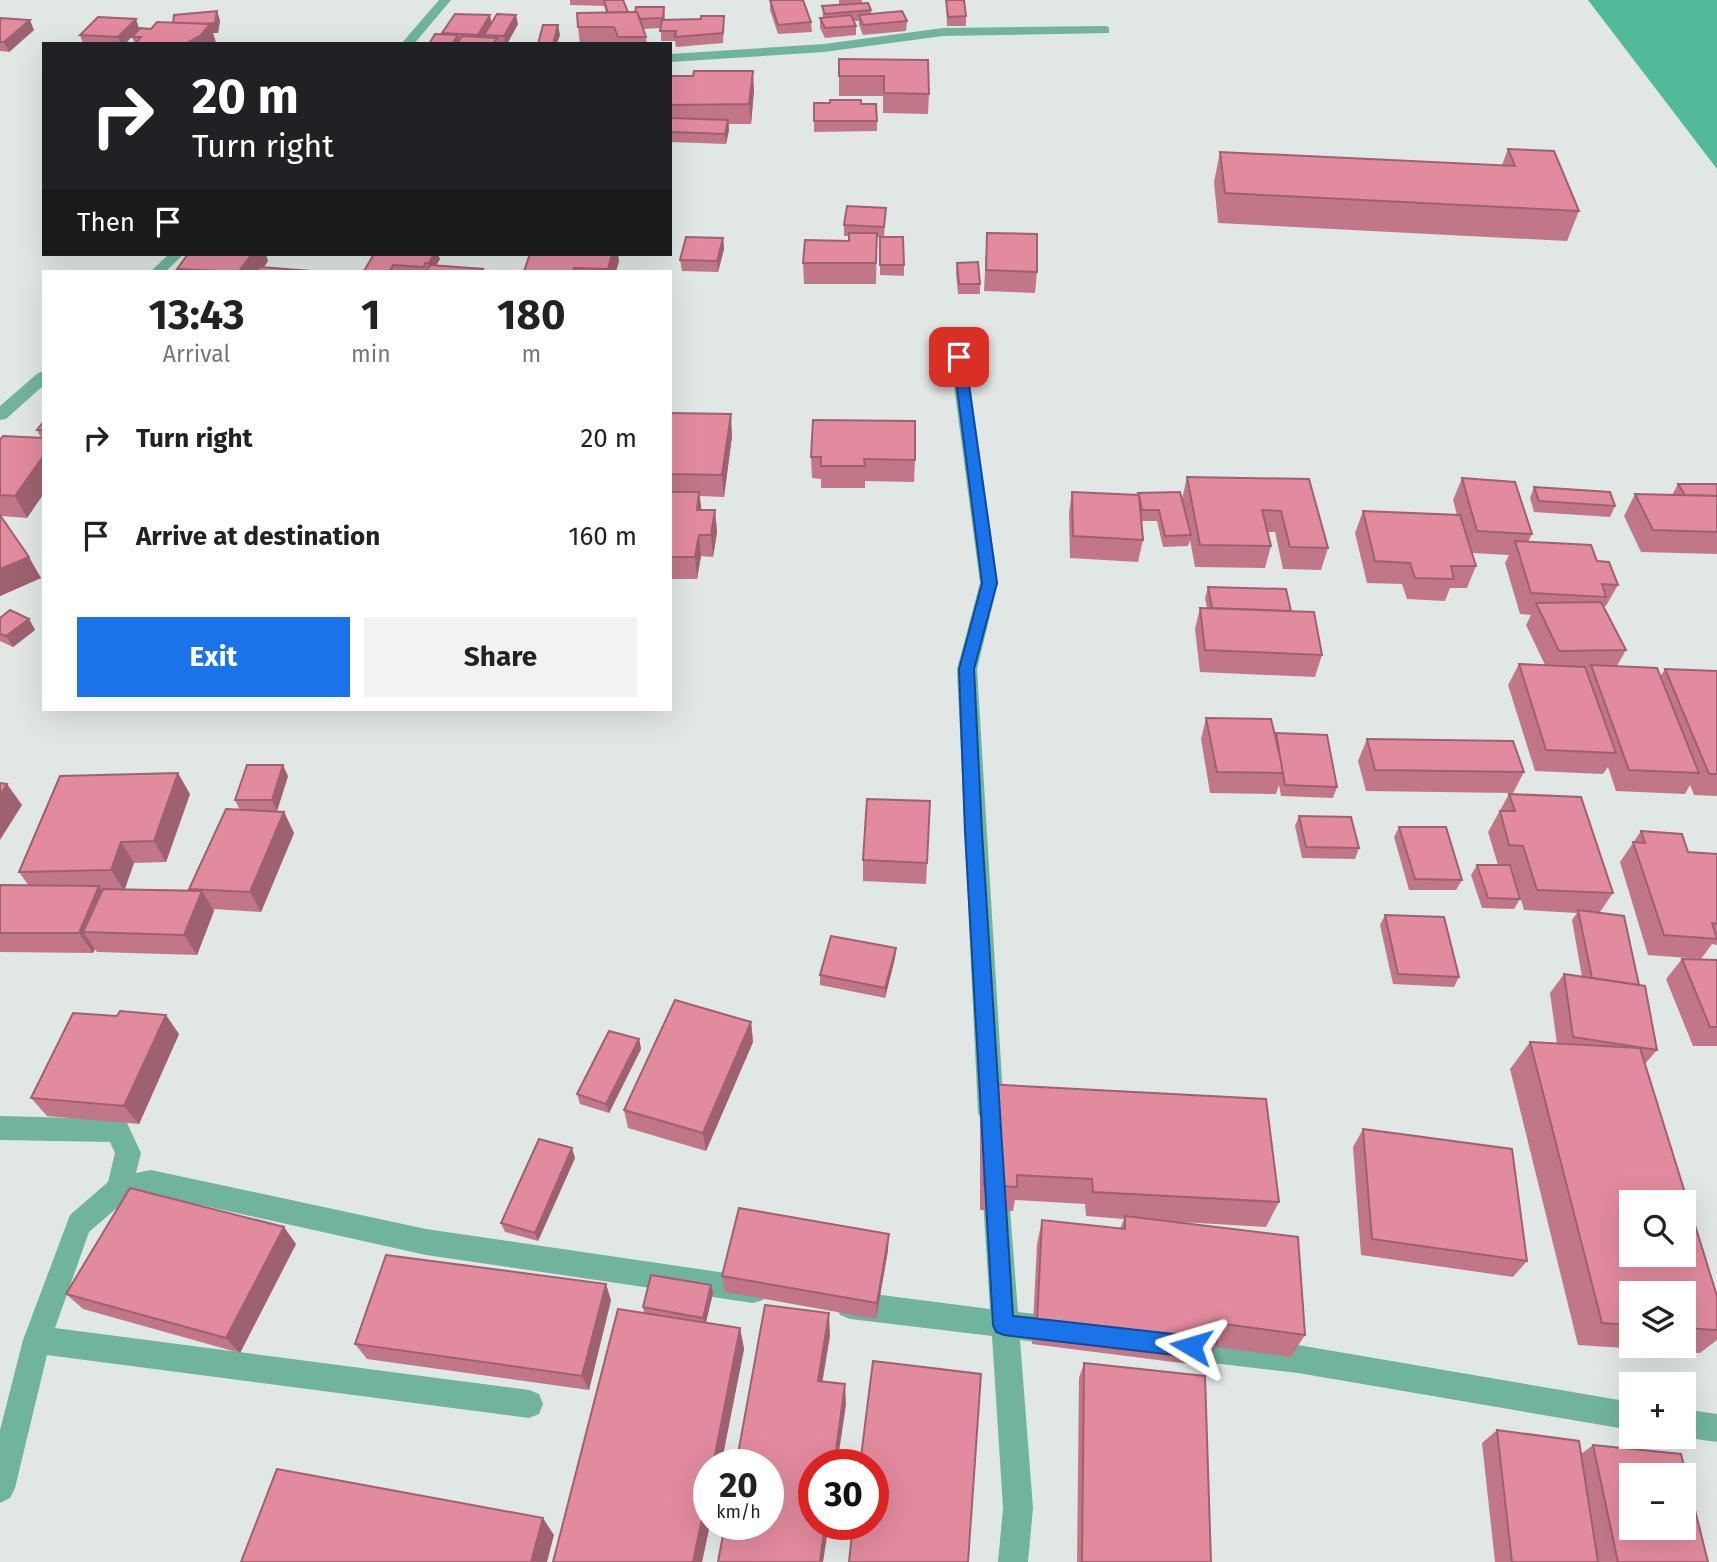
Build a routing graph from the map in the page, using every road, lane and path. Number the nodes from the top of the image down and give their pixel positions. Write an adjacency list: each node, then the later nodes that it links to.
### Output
1 (445, 0): 3 (street)
2 (1105, 30): 4 (street)
3 (409, 42)
4 (672, 58)
5 (175, 256): 6 (street)
6 (159, 270)
7 (955, 333): 11 (street)
8 (42, 378): 9 (street)
9 (0, 415)
10 (0, 1128): 13 (street)
11 (992, 1133)
12 (994, 1160): 16 (street)
13 (119, 1189): 14 (street); 18 (street)
14 (783, 1294)
15 (822, 1301): 16 (street)
16 (1004, 1325): 17 (street); 25 (street)
17 (1084, 1334)
18 (37, 1340): 20 (street); 24 (street)
19 (1164, 1343): 21 (street)
20 (529, 1404)
21 (1619, 1414)
22 (1696, 1425): 23 (street)
23 (1717, 1428)
24 (0, 1489)
25 (1013, 1562)

